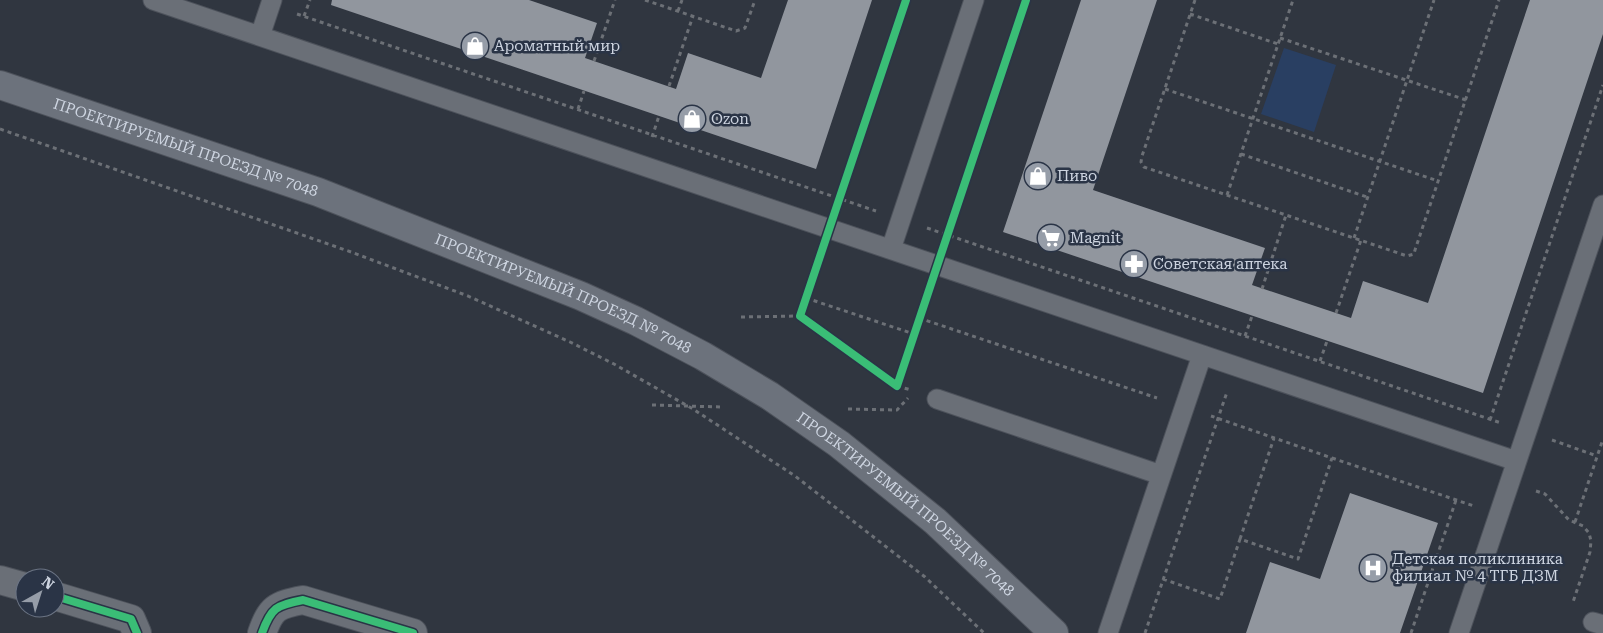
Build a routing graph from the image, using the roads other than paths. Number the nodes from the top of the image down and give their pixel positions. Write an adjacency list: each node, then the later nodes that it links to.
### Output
1 (153, 0): 4 (lane)
2 (272, 0): 4 (lane)
3 (974, 0): 7 (lane)
4 (260, 36): 7 (lane)
5 (0, 84): 18 (main road, ПРОЕКТИРУЕМЫЙ ПРОЕЗД № 7048)
6 (1603, 205): 10 (lane)
7 (891, 249): 8 (lane)
8 (1202, 355): 10 (lane); 11 (lane)
9 (937, 400): 11 (lane)
10 (1516, 461): 20 (lane)
11 (1161, 475): 19 (lane)
12 (0, 580): 13 (street)
13 (15, 584)
14 (65, 599): 15 (street)
15 (137, 633)
16 (262, 633): 17 (street)
17 (413, 633)
18 (1054, 633)
19 (1108, 633)
20 (1459, 633)

